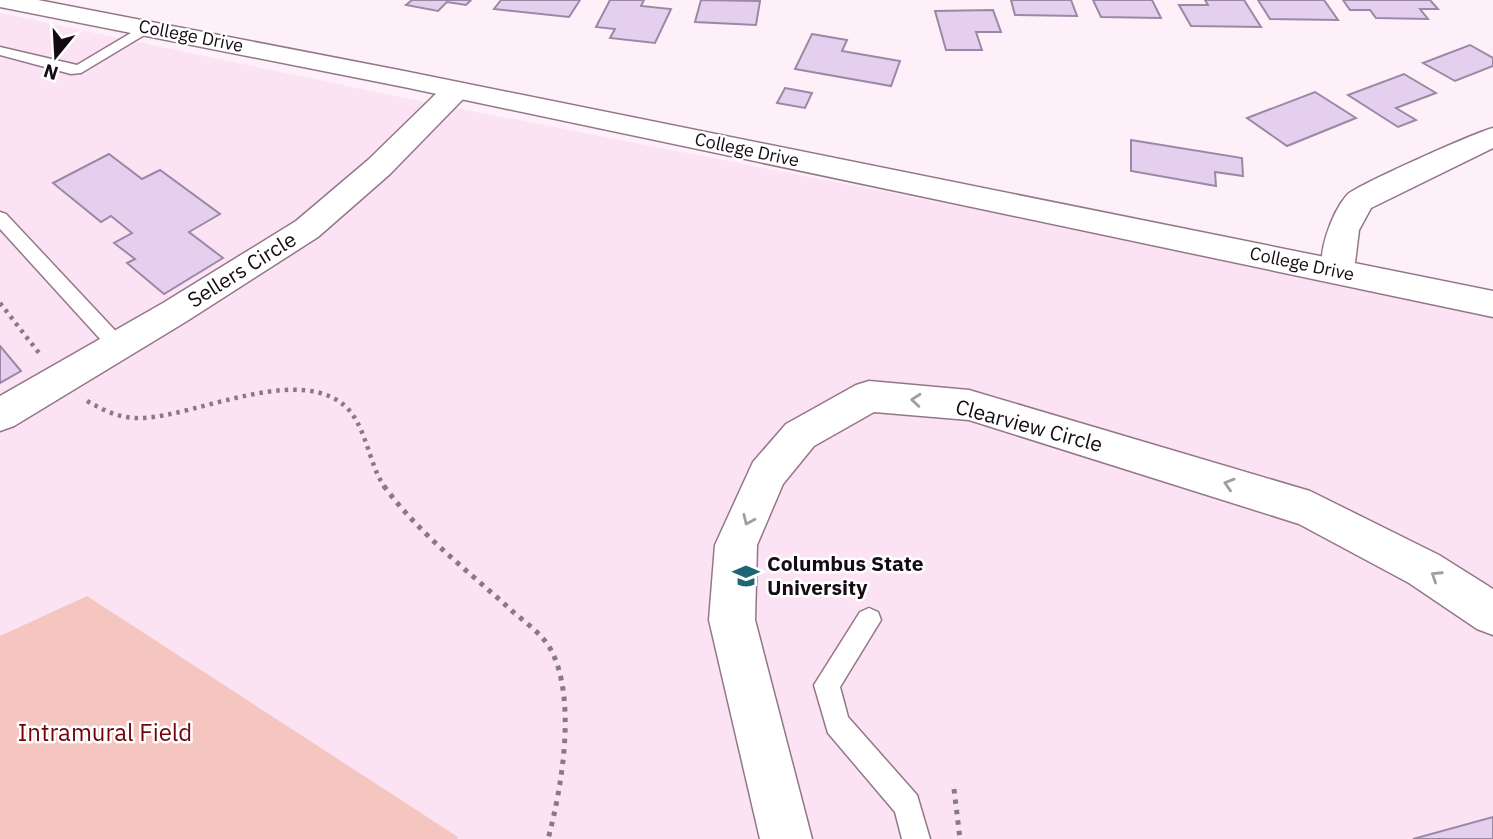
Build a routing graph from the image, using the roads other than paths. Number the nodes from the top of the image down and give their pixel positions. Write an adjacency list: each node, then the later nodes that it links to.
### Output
1 (0, 0): 2 (street, College Drive)
2 (146, 28): 3 (lane); 4 (street, College Drive)
3 (0, 51)
4 (456, 90): 7 (street, College Drive); 9 (street, Sellers Circle)
5 (1493, 137): 7 (street)
6 (0, 218): 9 (lane)
7 (1337, 271): 8 (street, College Drive)
8 (1493, 304)
9 (118, 346): 10 (street, Sellers Circle)
10 (0, 415)
11 (1493, 614): 13 (street, Clearview Circle, one-way to 13)
12 (869, 620): 14 (lane)
13 (786, 839)
14 (916, 839)

